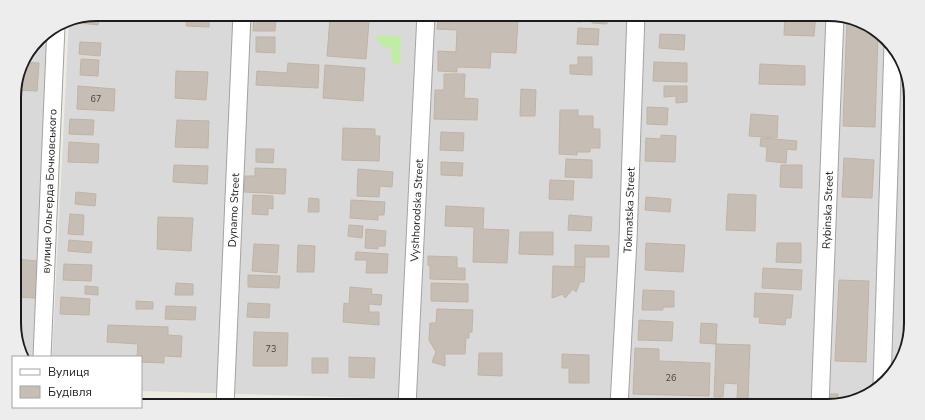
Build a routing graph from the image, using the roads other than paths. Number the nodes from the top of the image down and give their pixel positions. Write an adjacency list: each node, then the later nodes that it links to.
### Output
1 (242, 21): 9 (street, Dynamo Street)
2 (426, 21): 10 (street, Vyshhorodska Street)
3 (636, 21): 11 (street, Tokmatska Street)
4 (835, 21): 12 (street, Rybinska Street)
5 (56, 34): 7 (street, вулиця Ольгерда Бочковського)
6 (892, 56): 8 (street)
7 (42, 356)
8 (882, 376)
9 (225, 399)
10 (407, 399)
11 (619, 399)
12 (820, 399)

